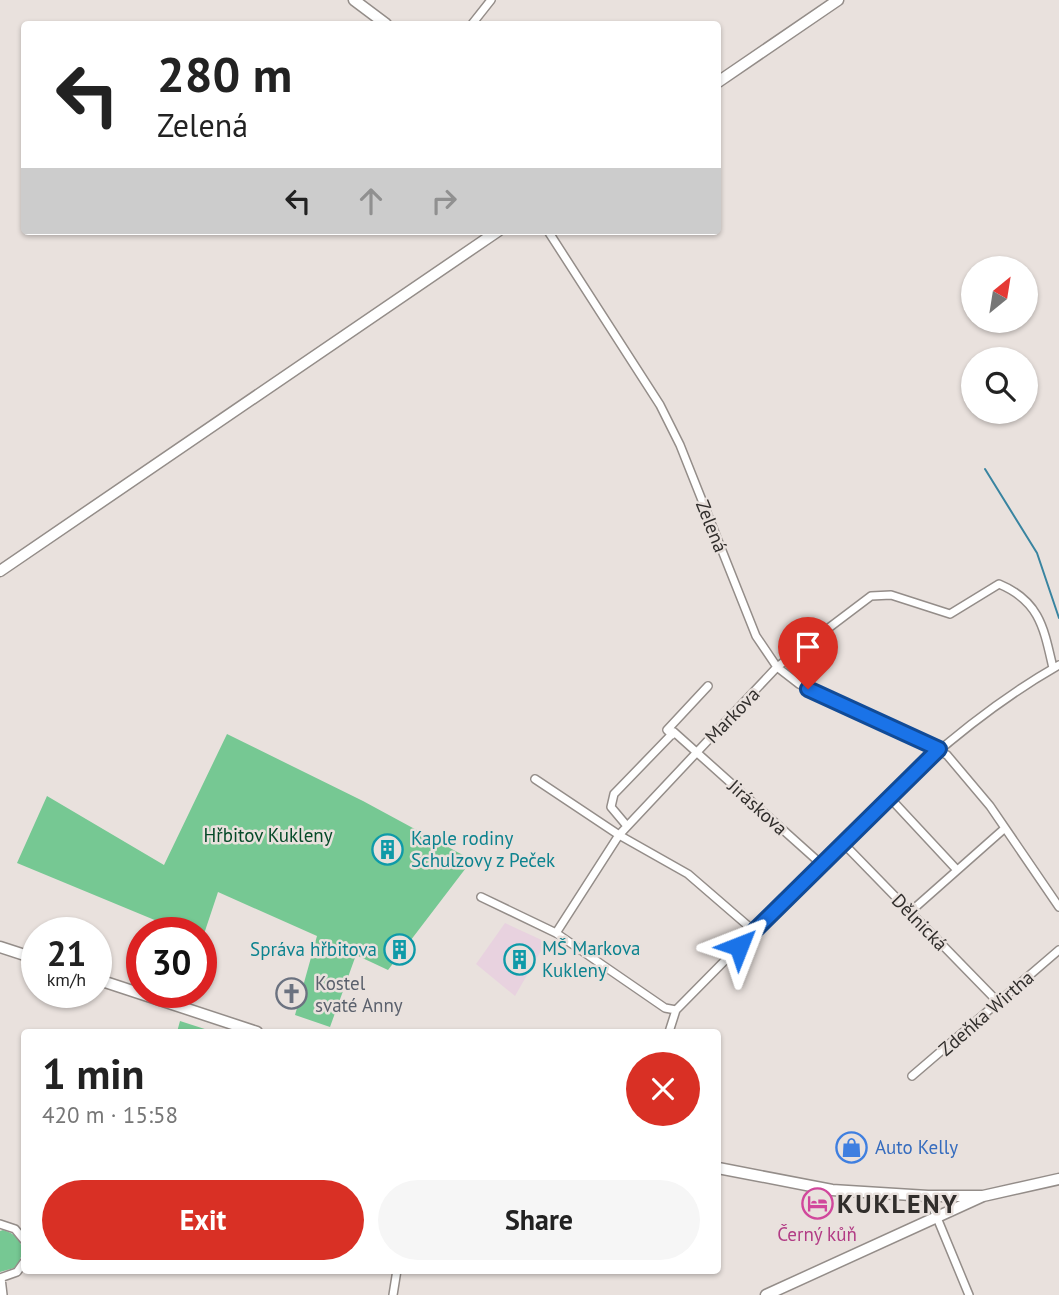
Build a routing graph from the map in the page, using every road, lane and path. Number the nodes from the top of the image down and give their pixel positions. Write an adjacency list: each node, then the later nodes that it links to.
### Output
1 (354, 0): 4 (street)
2 (491, 0): 5 (street)
3 (838, 0): 6 (street)
4 (382, 21)
5 (474, 21)
6 (721, 80)
7 (492, 235): 9 (street)
8 (551, 235): 10 (street, Zelená)
9 (0, 571)
10 (777, 667): 11 (street, Markova); 14 (street, Zelená); 15 (street, Markova)
11 (1056, 667): 14 (street)
12 (708, 687): 13 (street, Markova)
13 (671, 735): 15 (street, Markova); 18 (street, Markova)
14 (939, 749): 17 (street); 19 (street, Zelená)
15 (697, 752): 18 (street, Markova); 22 (street, Jiráskova)
16 (535, 779): 20 (street)
17 (889, 797): 21 (street); 23 (street)
18 (627, 826): 20 (street, Markova)
19 (1005, 828): 23 (street); 25 (street, Zelená)
20 (619, 835): 27 (street); 28 (street, Markova)
21 (842, 842): 22 (street); 26 (street, Dělnická)
22 (820, 863): 27 (street)
23 (957, 870): 26 (street)
24 (481, 897): 28 (street)
25 (1059, 907)
26 (910, 912): 33 (street, Dělnická)
27 (757, 928): 34 (street)
28 (556, 933): 34 (street)
29 (0, 947): 31 (street)
30 (1059, 950): 33 (street, Zdeňka Wirtha)
31 (21, 954)
32 (112, 984): 35 (street)
33 (998, 1002): 37 (street, Zdeňka Wirtha)
34 (676, 1010): 36 (street)
35 (248, 1029)
36 (670, 1029)
37 (912, 1076)
38 (721, 1169): 40 (street)
39 (1059, 1179): 41 (street)
40 (928, 1196): 41 (street); 42 (street)
41 (983, 1196): 42 (street)
42 (936, 1217): 50 (street); 51 (street)
43 (0, 1224): 44 (street)
44 (21, 1236)
45 (21, 1266): 47 (street)
46 (396, 1274): 49 (street)
47 (1, 1278): 48 (street)
48 (4, 1295)
49 (393, 1295)
50 (766, 1295)
51 (969, 1295)

